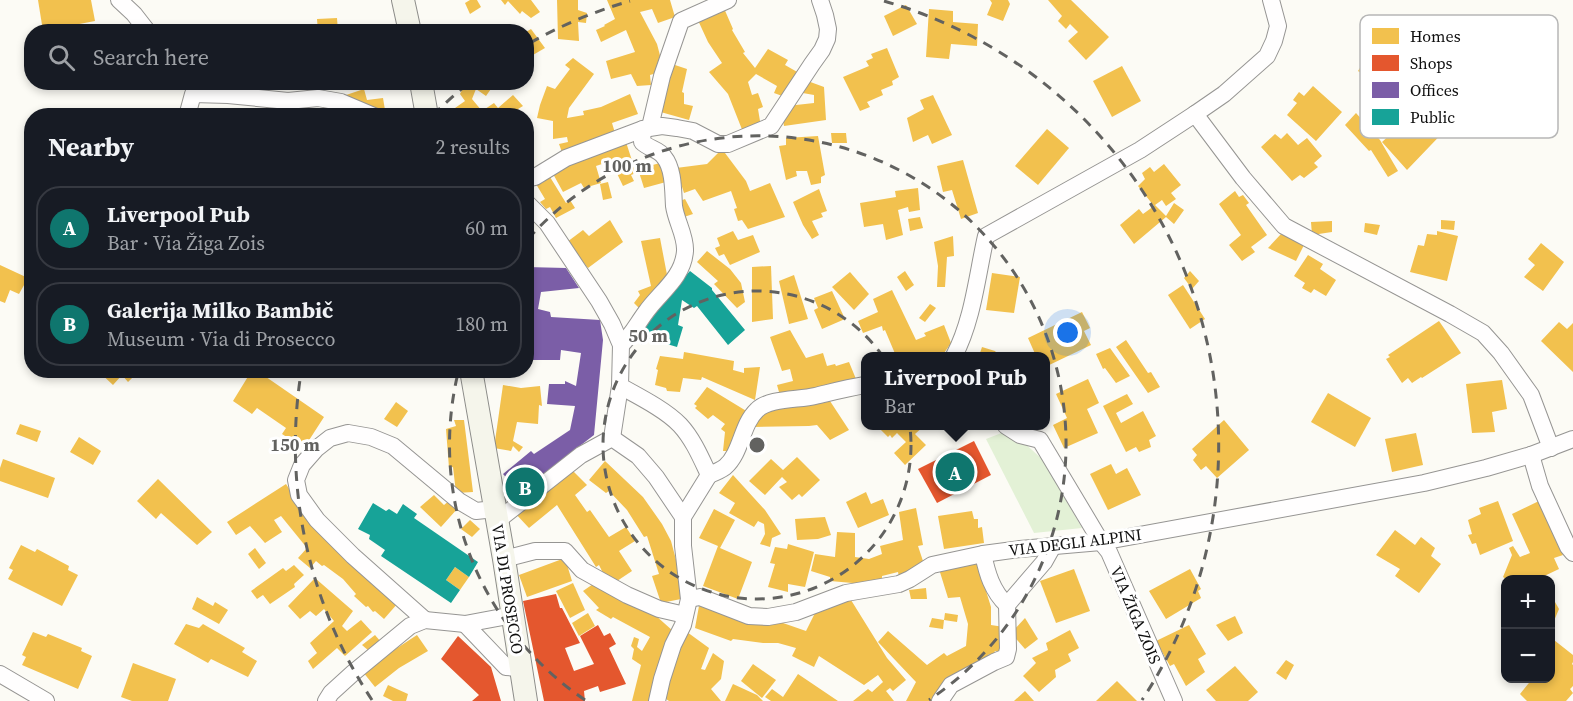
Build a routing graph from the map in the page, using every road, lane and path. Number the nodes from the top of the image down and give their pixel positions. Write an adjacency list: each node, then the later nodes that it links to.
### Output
1 (119, 0): 6 (street)
2 (403, 0): 7 (main road)
3 (728, 0): 15 (street)
4 (820, 0): 15 (street)
5 (1271, 0): 14 (street)
6 (142, 24)
7 (408, 24)
8 (189, 90): 11 (street)
9 (200, 90): 12 (street)
10 (422, 90): 13 (main road)
11 (188, 108)
12 (355, 108)
13 (426, 108)
14 (1195, 114): 19 (street); 26 (street)
15 (646, 128): 16 (street); 18 (street)
16 (534, 177)
17 (534, 210): 18 (street)
18 (621, 345): 21 (street)
19 (957, 352)
20 (472, 378): 29 (main road, VIA DI PROSECCO)
21 (620, 386): 24 (street); 28 (street)
22 (861, 386): 28 (street)
23 (1012, 430): 31 (street, VIA ŽIGA ZOIS)
24 (612, 438): 29 (street); 30 (street)
25 (1573, 439): 26 (street, VIA DEGLI ALPINI)
26 (1551, 448): 27 (street, VIA DEGLI ALPINI)
27 (1532, 455): 31 (street, VIA DEGLI ALPINI); 33 (street)
28 (709, 475): 30 (street)
29 (496, 515): 35 (main road, VIA DI PROSECCO); 39 (street)
30 (683, 517): 37 (street)
31 (1101, 542): 32 (street, VIA DEGLI ALPINI); 48 (street, VIA ŽIGA ZOIS)
32 (1053, 546): 34 (street, VIA DEGLI ALPINI); 36 (street)
33 (1573, 553)
34 (983, 554): 36 (street); 37 (street, VIA DEGLI ALPINI)
35 (504, 559): 37 (street, VIA DEGLI ALPINI); 38 (main road, VIA DI PROSECCO)
36 (1007, 605): 47 (street)
37 (687, 607): 46 (street)
38 (513, 615): 40 (street); 41 (main road, VIA DI PROSECCO)
39 (425, 620): 40 (street); 44 (street)
40 (465, 624): 41 (street)
41 (520, 668): 45 (main road, VIA DI PROSECCO)
42 (0, 674): 43 (street)
43 (46, 701)
44 (326, 701)
45 (526, 701)
46 (657, 701)
47 (940, 701)
48 (1174, 701)

